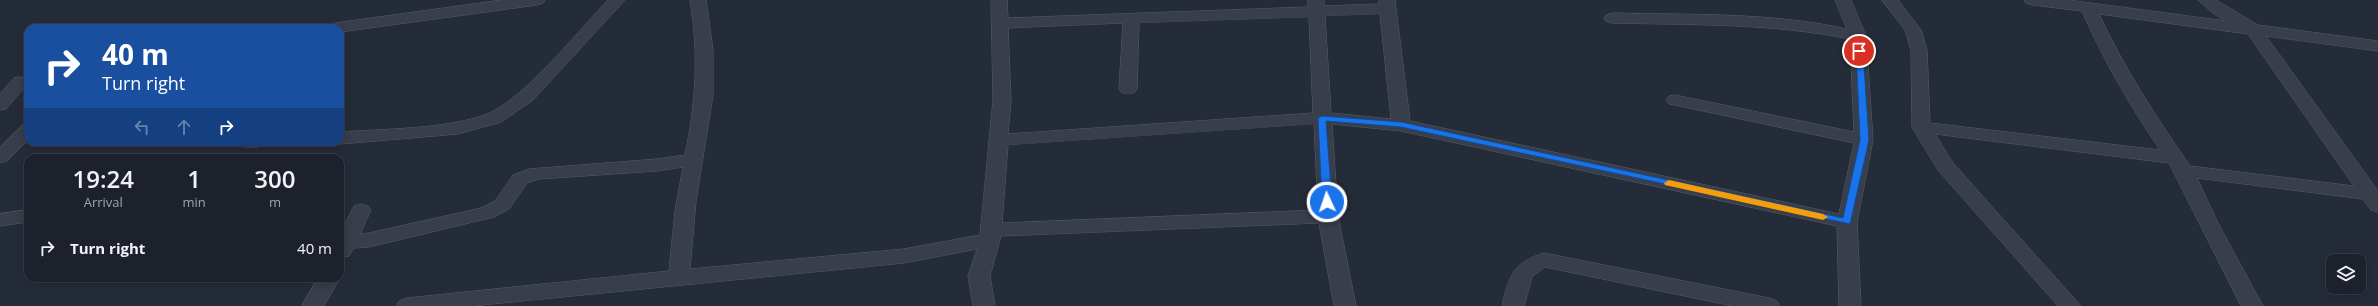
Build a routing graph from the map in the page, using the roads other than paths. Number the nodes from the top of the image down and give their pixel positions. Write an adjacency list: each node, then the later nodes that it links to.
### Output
1 (537, 0): 10 (street)
2 (617, 0): 29 (street)
3 (698, 0): 34 (street)
4 (999, 0): 15 (street)
5 (1842, 0): 18 (street)
6 (1890, 0): 27 (street)
7 (2032, 0): 12 (street)
8 (2206, 0): 17 (street)
9 (1388, 4): 11 (street); 26 (street)
10 (444, 6): 16 (street)
11 (1316, 6): 13 (street); 25 (street)
12 (2089, 9): 17 (street); 35 (street)
13 (1130, 18): 15 (street); 22 (street)
14 (1612, 18): 18 (street)
15 (1000, 22): 30 (street)
16 (344, 26)
17 (2253, 29): 19 (street); 36 (street)
18 (1858, 36): 31 (street)
19 (2378, 46)
20 (24, 81): 21 (street); 24 (street)
21 (0, 87)
22 (1128, 89)
23 (1675, 100): 31 (street)
24 (0, 105)
25 (1322, 118): 26 (street); 30 (street); 38 (street)
26 (1401, 125): 41 (street)
27 (1921, 127): 35 (street); 56 (street)
28 (24, 134): 33 (street)
29 (344, 138)
30 (998, 140): 42 (street)
31 (1864, 140): 41 (street)
32 (24, 146): 33 (street)
33 (6, 151)
34 (694, 159): 44 (street); 45 (street)
35 (2180, 164): 36 (street); 57 (street)
36 (2373, 195)
37 (361, 210): 43 (street)
38 (1328, 216): 42 (street); 52 (street)
39 (24, 217): 40 (street)
40 (0, 220)
41 (1847, 222): 55 (street)
42 (990, 235): 45 (street); 51 (street)
43 (344, 243)
44 (344, 246)
45 (679, 278): 48 (street)
46 (327, 282): 49 (street)
47 (1713, 300): 53 (street); 54 (street)
48 (493, 301): 50 (street)
49 (313, 306)
50 (407, 306)
51 (984, 306)
52 (1345, 306)
53 (1513, 306)
54 (1768, 306)
55 (1850, 306)
56 (2070, 306)
57 (2252, 306)

